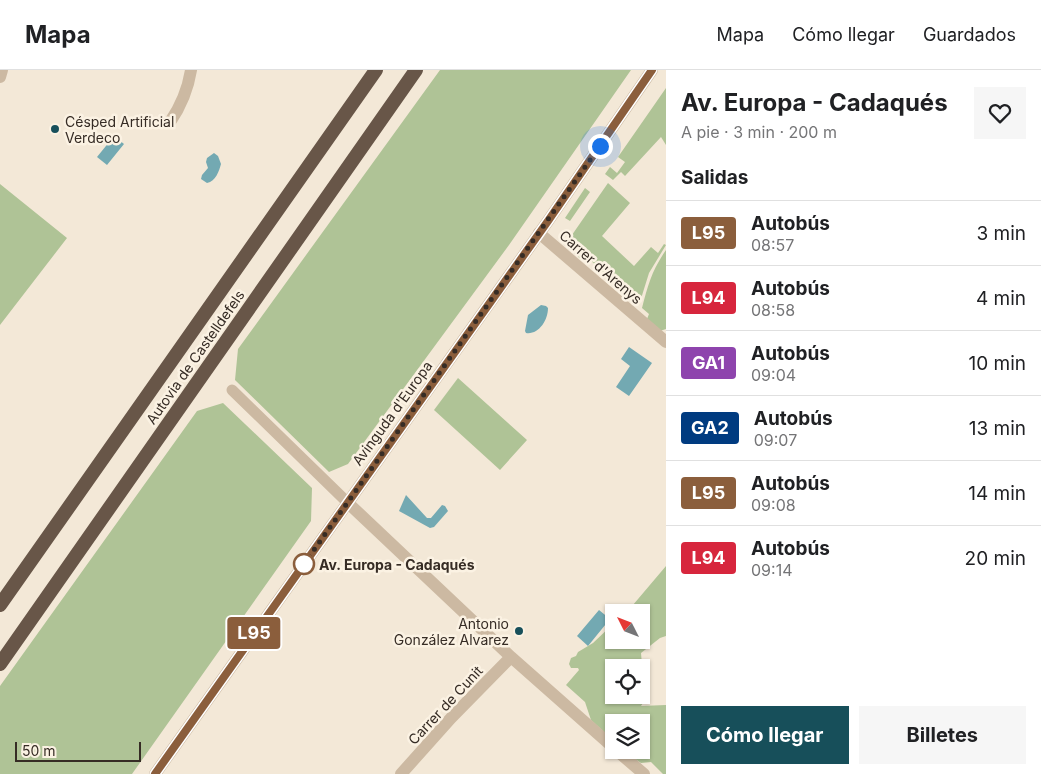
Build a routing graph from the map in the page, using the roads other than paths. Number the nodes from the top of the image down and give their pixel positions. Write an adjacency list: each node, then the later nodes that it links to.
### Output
1 (2, 70): 6 (street)
2 (191, 70): 7 (street)
3 (376, 70): 12 (highway, Autovia de Castelldefels)
4 (416, 70): 14 (highway, Autovia de Castelldefels)
5 (652, 70): 8 (street, Avinguda d'Europa)
6 (0, 77)
7 (170, 122)
8 (539, 233): 9 (street, Carrer d'Arenys); 11 (street, Avinguda d'Europa)
9 (666, 342)
10 (232, 390): 11 (street)
11 (347, 502): 13 (street); 17 (street, Avinguda d'Europa)
12 (0, 605)
13 (511, 657): 15 (street); 18 (street, Carrer de Cunit)
14 (0, 664)
15 (605, 740)
16 (627, 759): 19 (street)
17 (155, 774)
18 (401, 774)
19 (644, 774)

